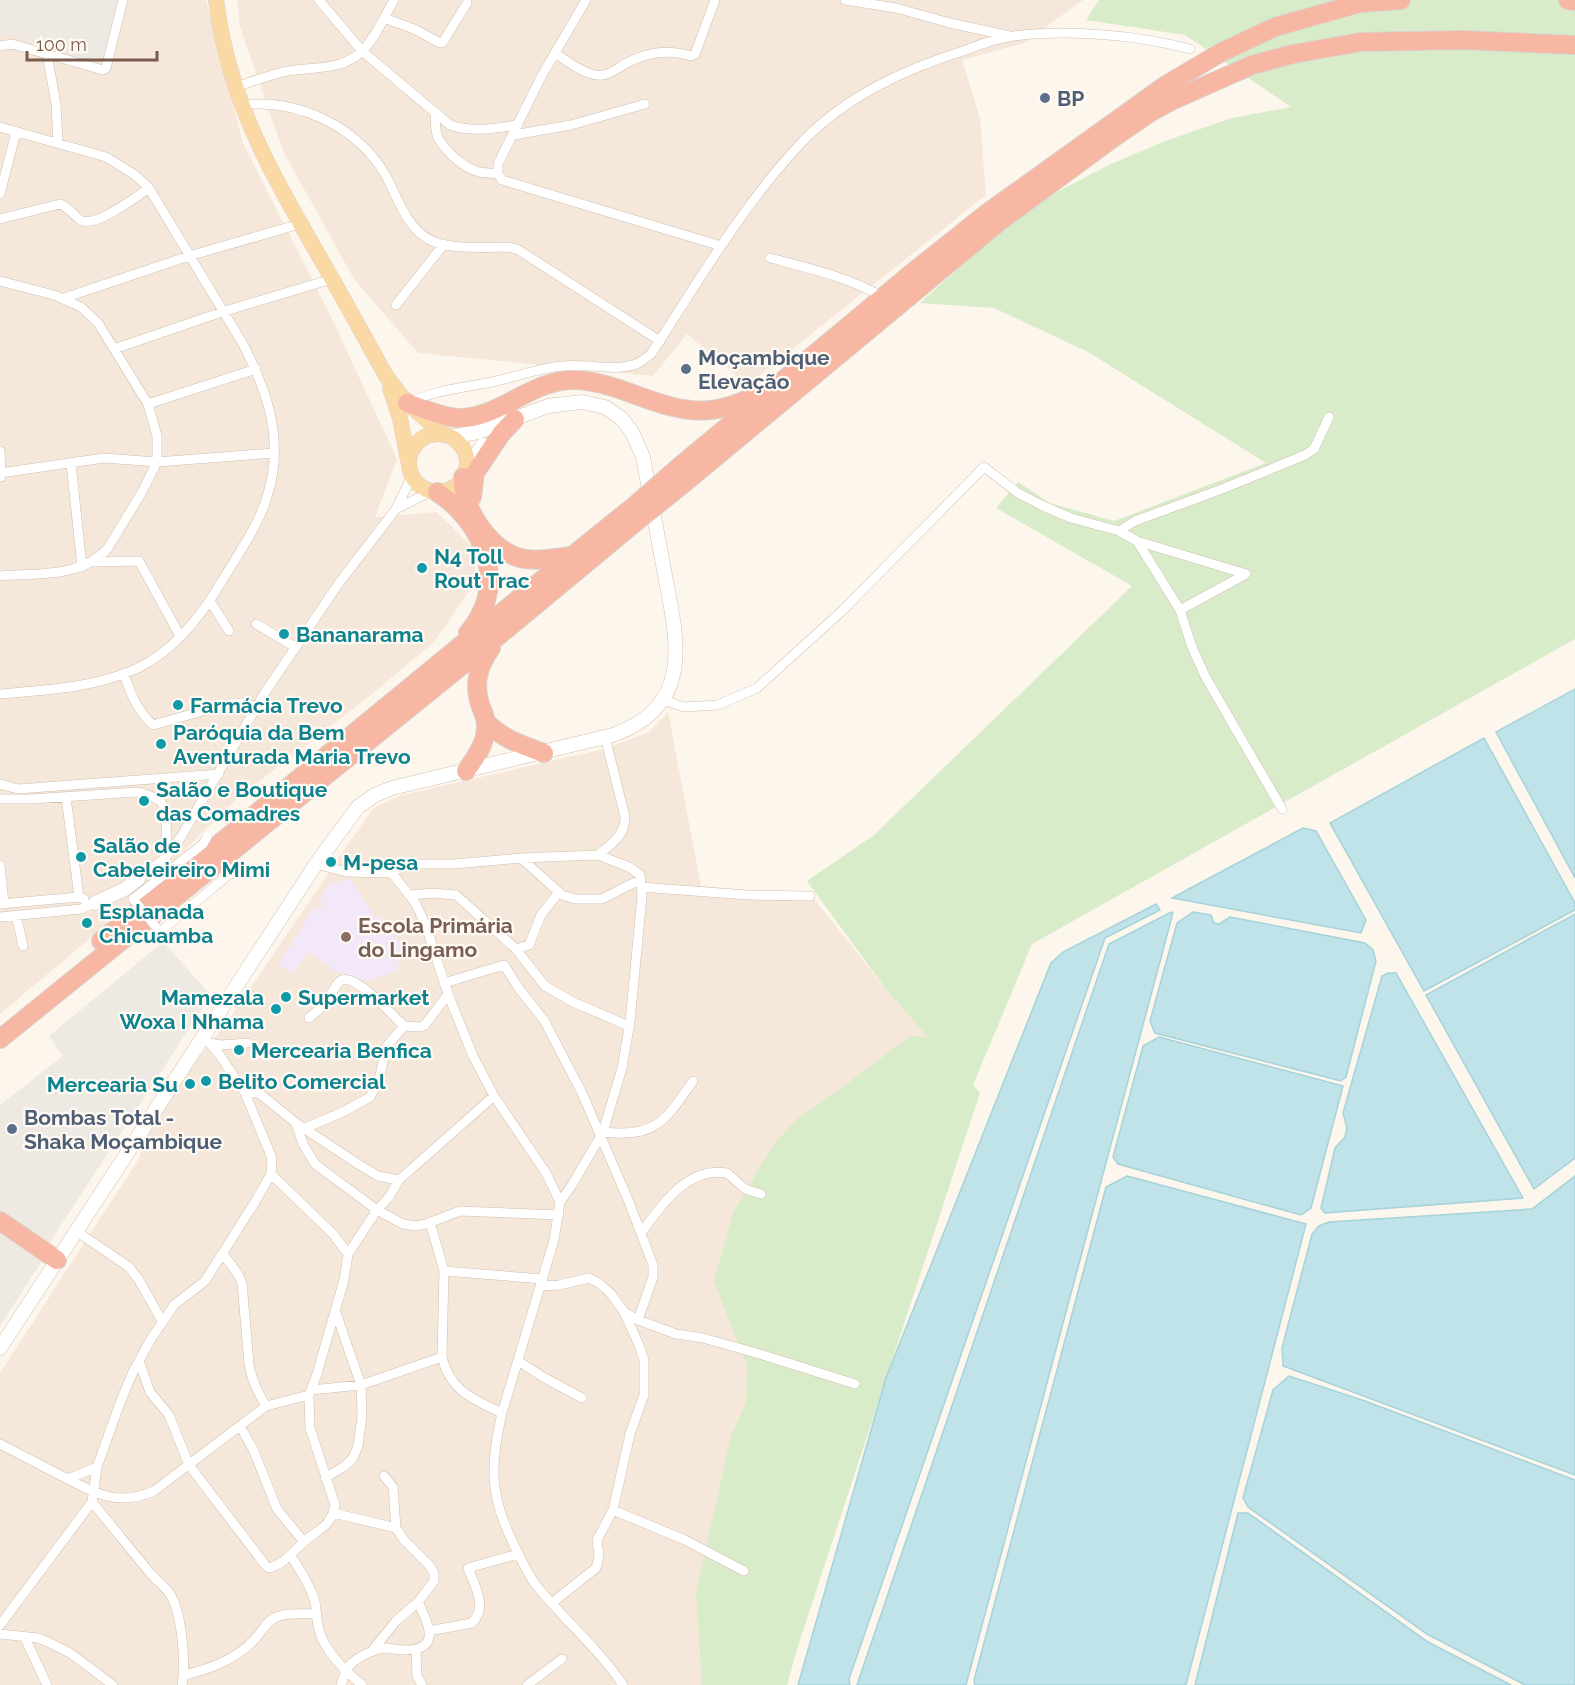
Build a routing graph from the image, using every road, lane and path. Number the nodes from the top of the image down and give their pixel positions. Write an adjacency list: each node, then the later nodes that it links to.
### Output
1 (123, 0): 21 (street)
2 (216, 0): 22 (main road)
3 (319, 0): 19 (street)
4 (394, 0): 14 (street)
5 (586, 0): 20 (street)
6 (715, 0): 20 (street)
7 (845, 0): 13 (street)
8 (902, 0): 13 (street)
9 (1401, 0): 43 (highway)
10 (1568, 0): 11 (highway)
11 (1575, 1)
12 (467, 3): 14 (street)
13 (896, 8): 15 (street)
14 (384, 18): 19 (street)
15 (1012, 36): 18 (street); 38 (street)
16 (1575, 45): 63 (highway)
17 (0, 46): 21 (street)
18 (1190, 49)
19 (362, 51): 22 (street); 25 (street)
20 (555, 53): 26 (street)
21 (46, 54): 30 (street)
22 (235, 87): 24 (main road)
23 (645, 104): 29 (street)
24 (242, 105): 36 (main road); 37 (street)
25 (435, 114): 26 (street); 32 (street)
26 (518, 124): 29 (street)
27 (0, 127): 28 (street)
28 (16, 132): 30 (street); 31 (street)
29 (513, 135): 32 (street)
30 (58, 143): 33 (street)
31 (4, 168): 34 (street)
32 (498, 174): 38 (street)
33 (149, 188): 35 (street); 39 (street)
34 (0, 194)
35 (0, 219)
36 (300, 224): 39 (street); 41 (main road)
37 (444, 244): 45 (street); 47 (street)
38 (721, 246): 47 (street)
39 (189, 256): 44 (street); 46 (street)
40 (770, 258): 43 (street)
41 (332, 279): 46 (street); 52 (main road)
42 (0, 281): 44 (street)
43 (883, 297): 50 (highway)
44 (64, 298): 48 (street)
45 (396, 305)
46 (222, 312): 48 (street); 49 (street)
47 (660, 341): 52 (street)
48 (114, 349): 51 (street)
49 (256, 369): 51 (street); 57 (street)
50 (775, 387): 52 (highway); 63 (highway)
51 (148, 404): 58 (street)
52 (404, 410): 55 (main road); 60 (main road)
53 (1329, 417): 68 (street)
54 (515, 420): 55 (main road); 61 (main road); 67 (highway); 84 (main road)
55 (447, 436): 60 (main road); 61 (main road)
56 (0, 451): 62 (street)
57 (274, 453): 58 (street); 74 (street)
58 (157, 462): 59 (street); 71 (street)
59 (71, 463): 62 (street); 72 (street)
60 (410, 470): 64 (main road); 65 (street)
61 (465, 473): 64 (main road); 67 (highway)
62 (0, 475)
63 (681, 476): 66 (highway, bridge)
64 (435, 492): 65 (street); 81 (highway)
65 (396, 509): 80 (street)
66 (636, 513): 70 (highway); 77 (highway)
67 (479, 524): 70 (highway)
68 (1119, 531): 69 (street); 84 (street)
69 (1137, 541): 75 (street); 75 (street)
70 (572, 556): 81 (highway)
71 (94, 562): 72 (street); 79 (street)
72 (82, 567): 73 (street)
73 (0, 576)
74 (210, 602): 78 (street); 79 (street)
75 (1180, 610): 94 (street)
76 (256, 624): 80 (street)
77 (508, 628): 86 (highway); 121 (highway)
78 (229, 631)
79 (180, 636): 82 (street)
80 (295, 647): 85 (street)
81 (459, 647): 118 (highway)
82 (124, 674): 83 (street); 85 (street)
83 (0, 694)
84 (663, 700): 87 (main road)
85 (257, 707): 90 (street)
86 (487, 723): 88 (highway); 89 (highway)
87 (605, 737): 88 (main road); 96 (street)
88 (544, 753): 89 (main road)
89 (466, 771): 99 (main road)
90 (219, 774): 91 (street); 97 (street)
91 (0, 784)
92 (2, 797): 93 (street)
93 (66, 797): 97 (street); 108 (street)
94 (1282, 809)
95 (207, 837): 101 (street, bridge)
96 (598, 855): 98 (street); 104 (street)
97 (166, 857): 103 (street)
98 (521, 858): 102 (street); 105 (street)
99 (316, 864): 102 (street); 122 (main road)
100 (0, 865): 110 (street)
101 (245, 866)
102 (392, 873): 106 (street)
103 (138, 879): 109 (main road)
104 (641, 883): 105 (street); 107 (street); 120 (street)
105 (559, 892): 114 (street)
106 (411, 895): 114 (street); 115 (street)
107 (810, 896)
108 (79, 897): 109 (street); 110 (street)
109 (95, 903): 111 (street)
110 (2, 904)
111 (16, 915): 112 (street); 113 (street)
112 (0, 916)
113 (23, 946)
114 (516, 949): 120 (street)
115 (444, 983): 116 (street); 128 (street)
116 (448, 994): 119 (street); 126 (street)
117 (309, 1018): 119 (street)
118 (0, 1023)
119 (404, 1026): 127 (street)
120 (629, 1026): 128 (street)
121 (0, 1039)
122 (206, 1039): 123 (street); 125 (street); 137 (main road)
123 (248, 1043)
124 (693, 1081): 128 (street)
125 (245, 1093): 127 (street); 129 (street)
126 (494, 1096): 130 (street); 132 (street)
127 (301, 1126): 130 (street); 133 (street)
128 (601, 1134): 132 (street); 138 (street)
129 (271, 1174): 139 (street); 140 (street)
130 (399, 1180): 133 (street)
131 (761, 1194): 138 (street)
132 (560, 1202): 134 (street)
133 (377, 1210): 136 (street); 140 (street)
134 (559, 1215): 136 (street); 143 (street)
135 (0, 1221): 141 (highway)
136 (430, 1222): 142 (street)
137 (76, 1231): 141 (main road); 147 (street)
138 (641, 1233): 146 (street)
139 (222, 1254): 147 (street); 156 (street)
140 (348, 1254): 144 (street)
141 (57, 1260): 148 (main road)
142 (444, 1272): 143 (street); 149 (street)
143 (542, 1283): 145 (street); 150 (street)
144 (335, 1310): 153 (street); 154 (street)
145 (624, 1312): 146 (street); 166 (street)
146 (638, 1320): 152 (street)
147 (162, 1321): 151 (street)
148 (0, 1348)
149 (442, 1357): 153 (street); 157 (street)
150 (518, 1360): 155 (street); 157 (street)
151 (139, 1361): 160 (street); 161 (street)
152 (855, 1384)
153 (361, 1385): 154 (street); 163 (street)
154 (310, 1393): 156 (street); 163 (street)
155 (582, 1398)
156 (266, 1406): 158 (street)
157 (502, 1413): 170 (street)
158 (240, 1426): 160 (street); 169 (street)
159 (0, 1444): 164 (street)
160 (189, 1465): 165 (street); 171 (street)
161 (98, 1467): 164 (street); 165 (street)
162 (384, 1476): 168 (street)
163 (325, 1478): 167 (street)
164 (68, 1479): 165 (street)
165 (93, 1497): 176 (street); 184 (street)
166 (613, 1510): 172 (street); 174 (street)
167 (333, 1513): 168 (street); 169 (street)
168 (396, 1528): 173 (street)
169 (304, 1542): 171 (street)
170 (518, 1554): 174 (street); 177 (street)
171 (291, 1556): 175 (street)
172 (744, 1571)
173 (418, 1602): 177 (street); 181 (street)
174 (552, 1603): 191 (street)
175 (316, 1614): 183 (street); 184 (street)
176 (0, 1625)
177 (429, 1631): 180 (street)
178 (0, 1634): 179 (street)
179 (24, 1636): 185 (street); 186 (street)
180 (416, 1650): 181 (street); 189 (street)
181 (371, 1652): 183 (street)
182 (562, 1659): 190 (street)
183 (346, 1671): 187 (street); 188 (street)
184 (183, 1680)
185 (46, 1685)
186 (114, 1685)
187 (341, 1685)
188 (362, 1685)
189 (422, 1685)
190 (527, 1685)
191 (623, 1685)

